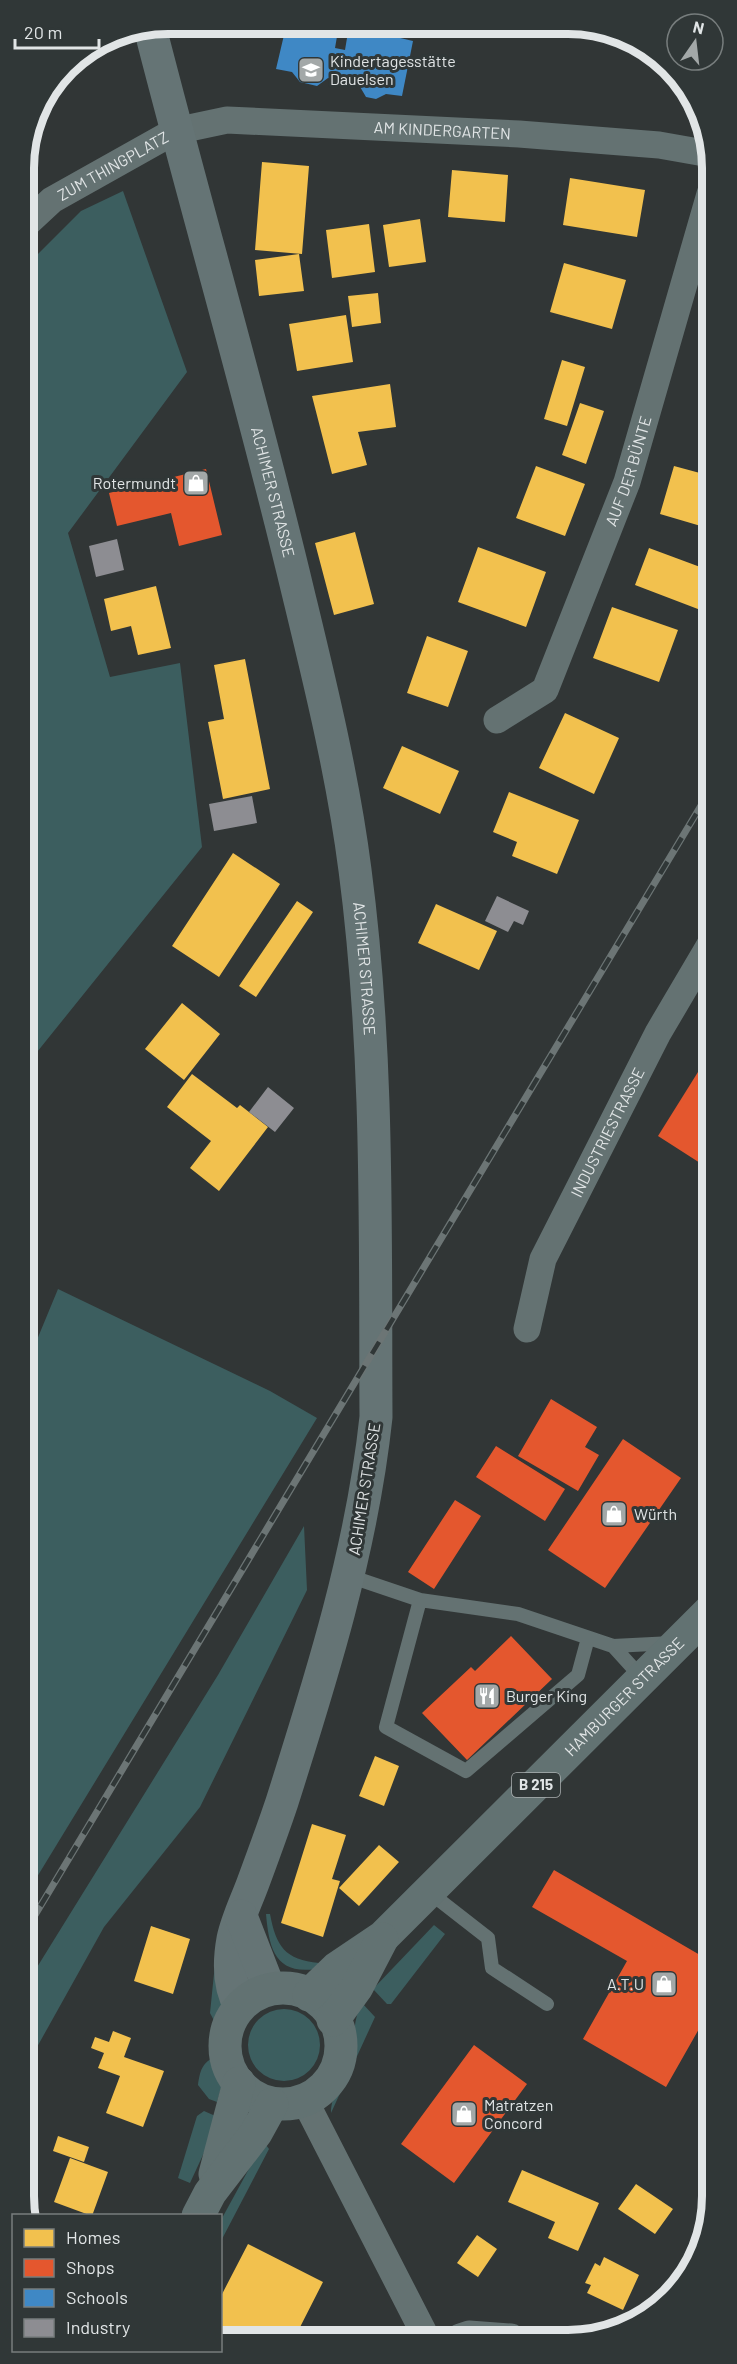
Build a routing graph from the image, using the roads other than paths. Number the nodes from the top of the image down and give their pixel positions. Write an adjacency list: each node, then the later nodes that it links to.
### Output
1 (152, 36): 2 (main road, ACHIMER STRASSE)
2 (175, 131): 3 (street, AM KINDERGARTEN); 4 (street, ZUM THINGPLATZ); 9 (main road, ACHIMER STRASSE)
3 (701, 152)
4 (35, 216)
5 (702, 222): 6 (street, AUF DER BÜNTE)
6 (497, 720)
7 (702, 958): 8 (street, INDUSTRIESTRASSE)
8 (527, 1329)
9 (349, 1576): 10 (lane); 17 (main road, ACHIMER STRASSE)
10 (420, 1600): 12 (lane); 12 (lane)
11 (702, 1619): 13 (main road, HAMBURGER STRASSE / B 215)
12 (588, 1638): 14 (lane)
13 (679, 1642): 14 (lane); 15 (main road, HAMBURGER STRASSE / B 215)
14 (613, 1646): 15 (lane)
15 (642, 1678): 16 (main road, HAMBURGER STRASSE / B 215)
16 (429, 1892): 18 (main road, HAMBURGER STRASSE / B 215); 21 (lane)
17 (241, 1916): 19 (main road); 22 (main road, ACHIMER STRASSE)
18 (383, 1937): 20 (main road, HAMBURGER STRASSE / B 215); 23 (main road, HAMBURGER STRASSE / B 215)
19 (269, 1988): 20 (main road); 22 (main road)
20 (309, 1995): 23 (main road)
21 (547, 2004)
22 (240, 2006): 24 (main road)
23 (333, 2020): 25 (main road)
24 (239, 2083): 26 (main road); 27 (main road)
25 (305, 2101): 26 (main road); 28 (street)
26 (272, 2104): 27 (main road)
27 (204, 2204)
28 (413, 2330)

